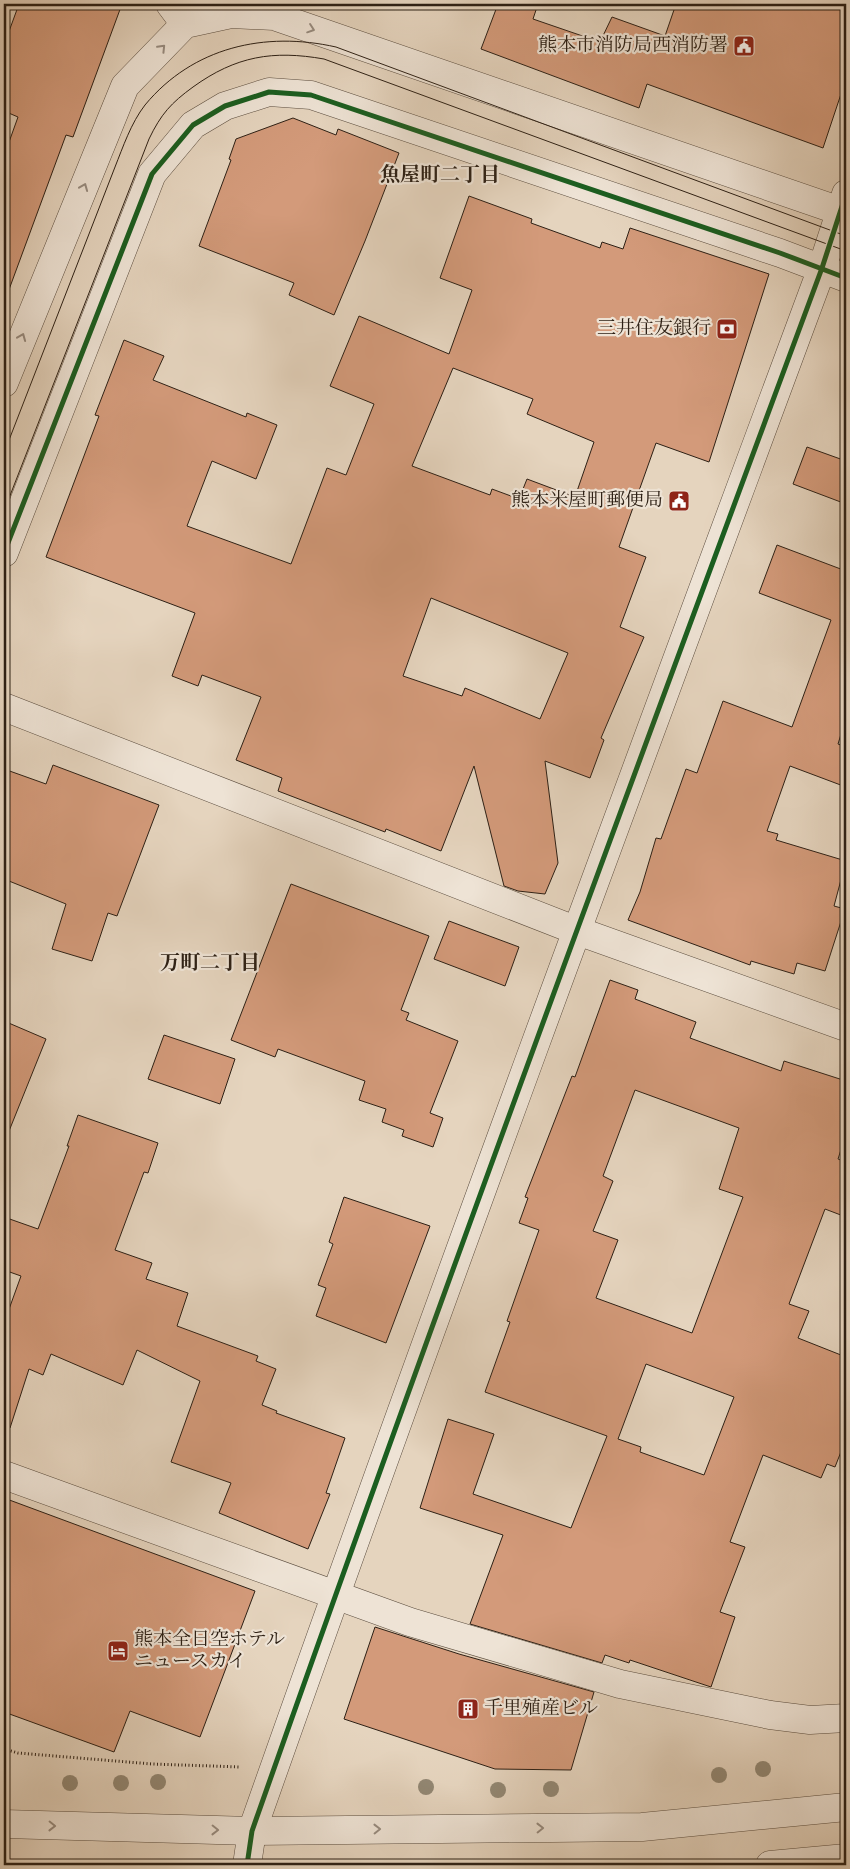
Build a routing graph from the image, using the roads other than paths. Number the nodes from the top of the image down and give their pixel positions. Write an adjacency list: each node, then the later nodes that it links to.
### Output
1 (177, 14): 2 (street, one-way to 2); 4 (street, one-way to 1)
2 (844, 206): 3 (street)
3 (834, 273): 5 (street); 7 (street)
4 (4, 382)
5 (4, 553)
6 (4, 707): 7 (street)
7 (575, 930): 8 (street); 10 (street)
8 (846, 1027)
9 (4, 1475): 10 (street)
10 (335, 1595): 11 (street); 14 (street)
11 (846, 1718)
12 (846, 1807): 14 (street, one-way to 12)
13 (4, 1824): 14 (street, one-way to 14)
14 (252, 1831): 16 (street)
15 (846, 1858): 17 (street)
16 (247, 1865)
17 (770, 1865)

